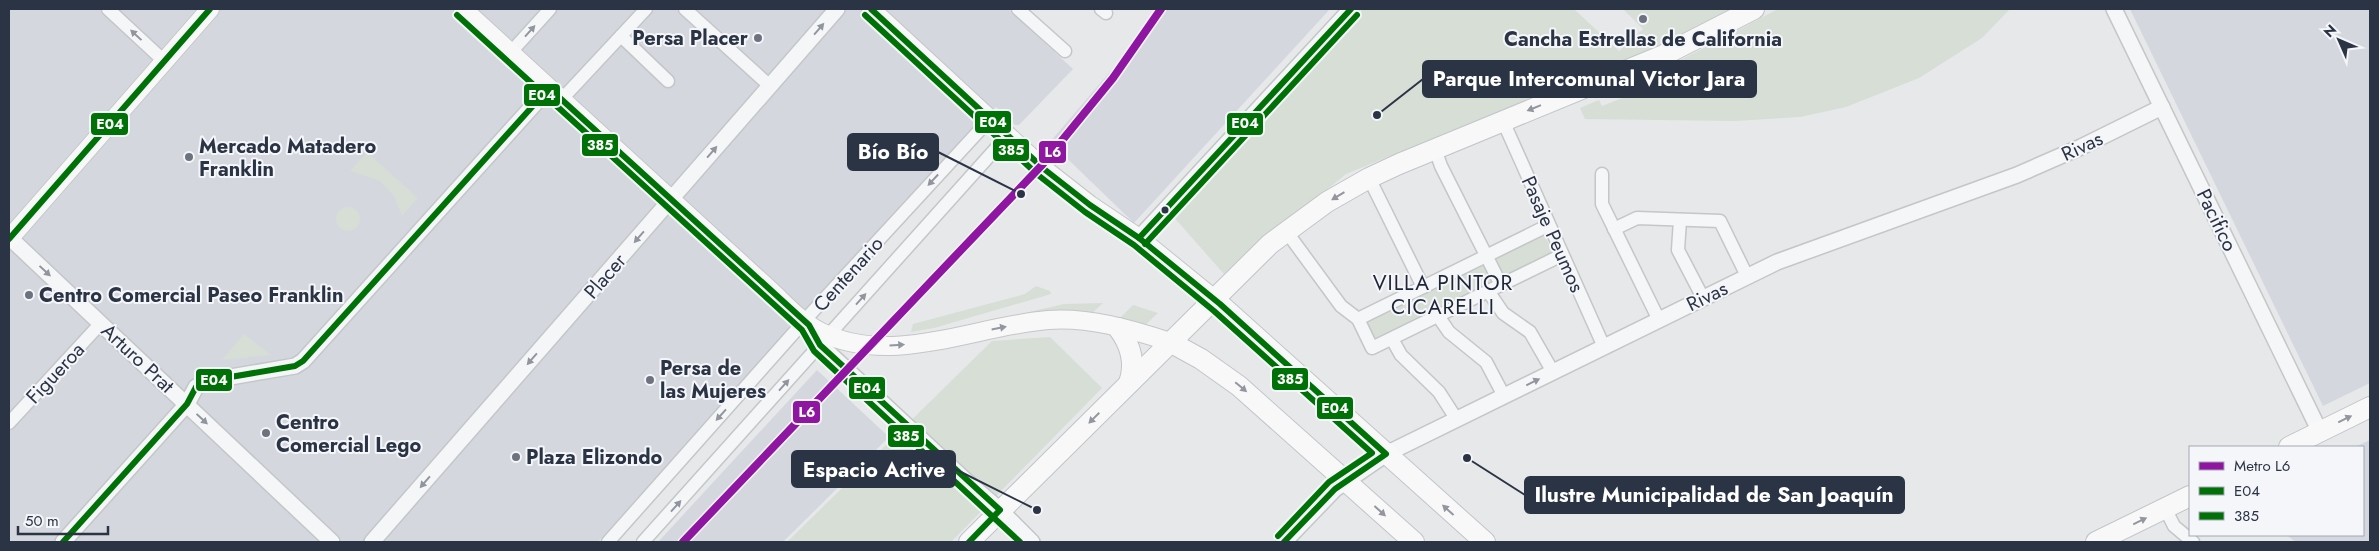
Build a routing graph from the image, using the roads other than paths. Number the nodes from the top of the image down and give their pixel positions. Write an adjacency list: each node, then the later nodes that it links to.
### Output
1 (108, 9): 16 (street, one-way to 1)
2 (210, 9): 16 (main road)
3 (464, 9): 15 (main road)
4 (550, 9): 15 (street, one-way to 4)
5 (646, 9): 13 (street)
6 (685, 9): 18 (street)
7 (837, 9): 18 (street, Placer, one-way to 7)
8 (871, 9): 21 (main road)
9 (1018, 9): 14 (street)
10 (1351, 9): 33 (street)
11 (2114, 9): 20 (street, Pacifico)
12 (1746, 11): 22 (main road, one-way to 22)
13 (621, 36): 17 (street); 19 (street)
14 (1065, 51)
15 (511, 52): 19 (main road)
16 (164, 61): 32 (main road)
17 (668, 81)
18 (770, 86): 27 (street, Placer, one-way to 18)
19 (556, 94): 27 (main road); 57 (street)
20 (2162, 108): 36 (street, Rivas); 61 (street, Pacifico)
21 (990, 119): 23 (main road); 47 (street, Centenario, one-way to 47)
22 (1503, 121): 24 (main road); 29 (street, Pasaje Peumos)
23 (1008, 135): 33 (main road); 50 (street, Centenario, one-way to 23)
24 (1435, 149): 26 (main road); 34 (street)
25 (1602, 174): 30 (street)
26 (1369, 178): 31 (main road, one-way to 31); 38 (street)
27 (671, 200): 47 (main road); 70 (street, Placer, one-way to 70)
28 (1680, 220): 30 (street); 36 (street); 40 (street)
29 (1549, 225): 34 (street); 35 (street, Pasaje Peumos)
30 (1614, 229): 45 (street)
31 (1286, 231): 41 (main road); 44 (street)
32 (9, 238): 46 (street, Arturo Prat, one-way to 46)
33 (1139, 238): 41 (main road)
34 (1487, 255): 37 (street); 38 (street)
35 (1562, 255): 37 (street); 52 (street, Pasaje Peumos)
36 (1747, 276): 40 (street, Rivas)
37 (1501, 285): 39 (street)
38 (1423, 287): 44 (street)
39 (1488, 292): 43 (street); 54 (street)
40 (1703, 298): 45 (street, Rivas)
41 (1214, 299): 42 (main road); 63 (main road)
42 (1196, 315): 51 (main road); 53 (main road)
43 (1438, 316): 49 (street); 56 (street)
44 (1358, 319): 49 (street)
45 (1659, 320): 52 (street, Rivas)
46 (101, 323): 57 (street, Arturo Prat); 60 (street, Figueroa)
47 (807, 323): 50 (main road); 71 (street, Centenario, one-way to 71)
48 (1118, 328): 50 (main road, one-way to 48); 51 (main road); 55 (main road)
49 (1392, 339): 59 (street)
50 (825, 340): 67 (street); 72 (street, Centenario, one-way to 50)
51 (1170, 342): 53 (main road); 55 (main road)
52 (1604, 347): 54 (street, Rivas)
53 (1202, 359): 64 (main road, one-way to 64)
54 (1553, 372): 56 (street, Rivas, one-way to 54)
55 (1129, 383): 67 (main road, one-way to 67)
56 (1504, 396): 59 (street, Rivas)
57 (187, 404): 68 (street); 69 (street, Arturo Prat, one-way to 69)
58 (2370, 407): 61 (main road, one-way to 58)
59 (1457, 420): 63 (street, Rivas)
60 (9, 424)
61 (2320, 432): 62 (main road)
62 (2291, 446)
63 (1386, 454): 64 (street, Rivas); 77 (main road, one-way to 63)
64 (1346, 480): 75 (street, Rivas); 76 (main road, one-way to 76)
65 (2189, 496): 66 (main road)
66 (2165, 508): 78 (main road, one-way to 66); 79 (street)
67 (1000, 510): 73 (main road); 74 (street)
68 (63, 542)
69 (332, 542)
70 (372, 542)
71 (608, 542)
72 (643, 542)
73 (968, 542)
74 (1032, 542)
75 (1284, 542)
76 (1414, 542)
77 (1484, 542)
78 (2096, 542)
79 (2194, 542)

